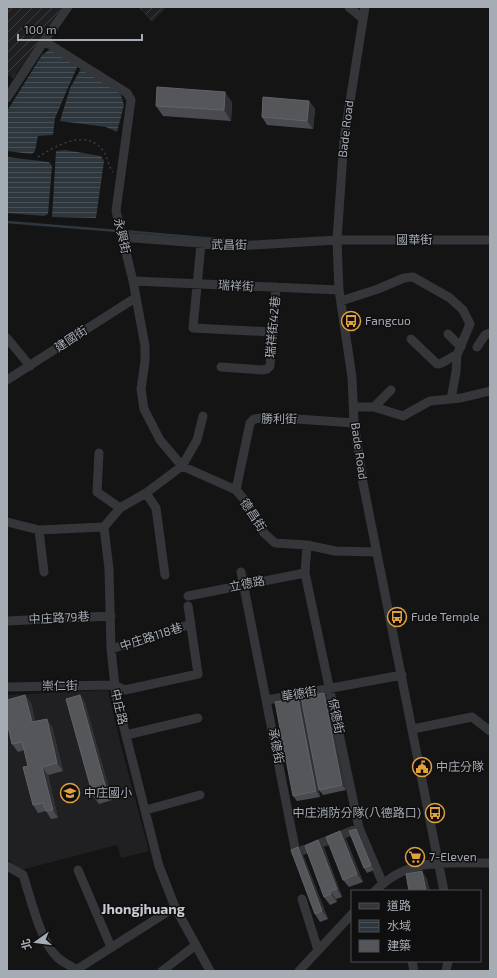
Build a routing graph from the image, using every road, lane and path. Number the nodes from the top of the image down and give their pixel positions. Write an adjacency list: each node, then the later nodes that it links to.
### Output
1 (68, 7): 5 (street)
2 (349, 7): 4 (street)
3 (365, 7): 4 (street, Bade Road)
4 (362, 18): 10 (street, Bade Road)
5 (44, 41): 6 (street); 8 (street, 永興街)
6 (7, 98)
7 (38, 157): 8 (path)
8 (120, 181): 9 (street, 永興街)
9 (121, 233): 12 (street, 武昌街); 13 (street, 永興街)
10 (337, 240): 11 (street, 國華街); 12 (street, 武昌街); 16 (street, Bade Road)
11 (490, 240)
12 (200, 244): 14 (street)
13 (133, 281): 14 (street, 瑞祥街); 17 (street, 永興街)
14 (197, 284): 15 (street, 瑞祥街); 19 (street)
15 (276, 287): 16 (street, 瑞祥街); 19 (street, 瑞祥街42巷)
16 (340, 290): 18 (street, Bade Road)
17 (135, 298): 26 (street, 建國街); 37 (street, 永興街)
18 (341, 301): 25 (street); 32 (street, Bade Road)
19 (272, 332): 27 (street, 瑞祥街42巷)
20 (490, 332): 24 (street)
21 (448, 334): 25 (street)
22 (7, 338): 26 (street)
23 (411, 339): 25 (street)
24 (477, 347)
25 (459, 351): 31 (street)
26 (30, 366): 28 (street, 建國街)
27 (222, 367)
28 (7, 380)
29 (391, 390): 33 (street)
30 (490, 391): 31 (street)
31 (451, 399): 33 (street)
32 (354, 407): 33 (street); 35 (street, Bade Road)
33 (374, 407)
34 (203, 416): 37 (street)
35 (354, 422): 38 (street, 勝利街); 45 (street, Bade Road)
36 (99, 453): 40 (street)
37 (182, 466): 38 (street, 德昌街); 39 (street)
38 (236, 490): 44 (street, 德昌街)
39 (146, 493): 40 (street); 49 (street)
40 (120, 508): 42 (street)
41 (7, 522): 43 (street)
42 (104, 527): 43 (street); 53 (street, 中庄路)
43 (39, 530): 46 (street)
44 (307, 545): 45 (street, 德昌街); 48 (street, 保德街)
45 (377, 552): 57 (street, Bade Road)
46 (44, 572)
47 (241, 572): 50 (street, 承德街)
48 (305, 572): 50 (street, 立德路); 60 (street, 保德街)
49 (165, 575)
50 (243, 585): 51 (street, 立德路); 61 (street, 承德街)
51 (188, 596)
52 (188, 606): 55 (street)
53 (111, 616): 54 (street, 中庄路79巷); 56 (street, 中庄路)
54 (7, 621)
55 (191, 624): 56 (street, 中庄路118巷); 59 (street, 崇仁街)
56 (111, 650): 59 (street, 中庄路)
57 (402, 675): 60 (street, 華德街); 63 (street, Bade Road)
58 (7, 685): 59 (street, 崇仁街)
59 (114, 685): 65 (street, 中庄路)
60 (330, 688): 61 (street, 華德街); 68 (street, 保德街)
61 (267, 700): 68 (street, 承德街)
62 (198, 718): 65 (street)
63 (413, 729): 64 (street); 69 (street, Bade Road)
64 (490, 731)
65 (126, 735): 67 (street, 中庄路)
66 (200, 795): 67 (street)
67 (146, 810): 77 (street, 中庄路)
68 (359, 828): 73 (street, 保德街)
69 (439, 863): 70 (street); 73 (street); 75 (street, Bade Road)
70 (490, 863)
71 (7, 866): 82 (street)
72 (78, 870): 80 (street)
73 (382, 884): 74 (street)
74 (376, 890)
75 (444, 890)
76 (302, 899): 81 (street)
77 (175, 907): 79 (street, 中庄路); 80 (street)
78 (351, 915): 81 (street)
79 (196, 945): 83 (street); 84 (street, 中庄路)
80 (111, 947): 82 (street)
81 (318, 950): 85 (street)
82 (76, 970)
83 (162, 971)
84 (210, 971)
85 (299, 971)

